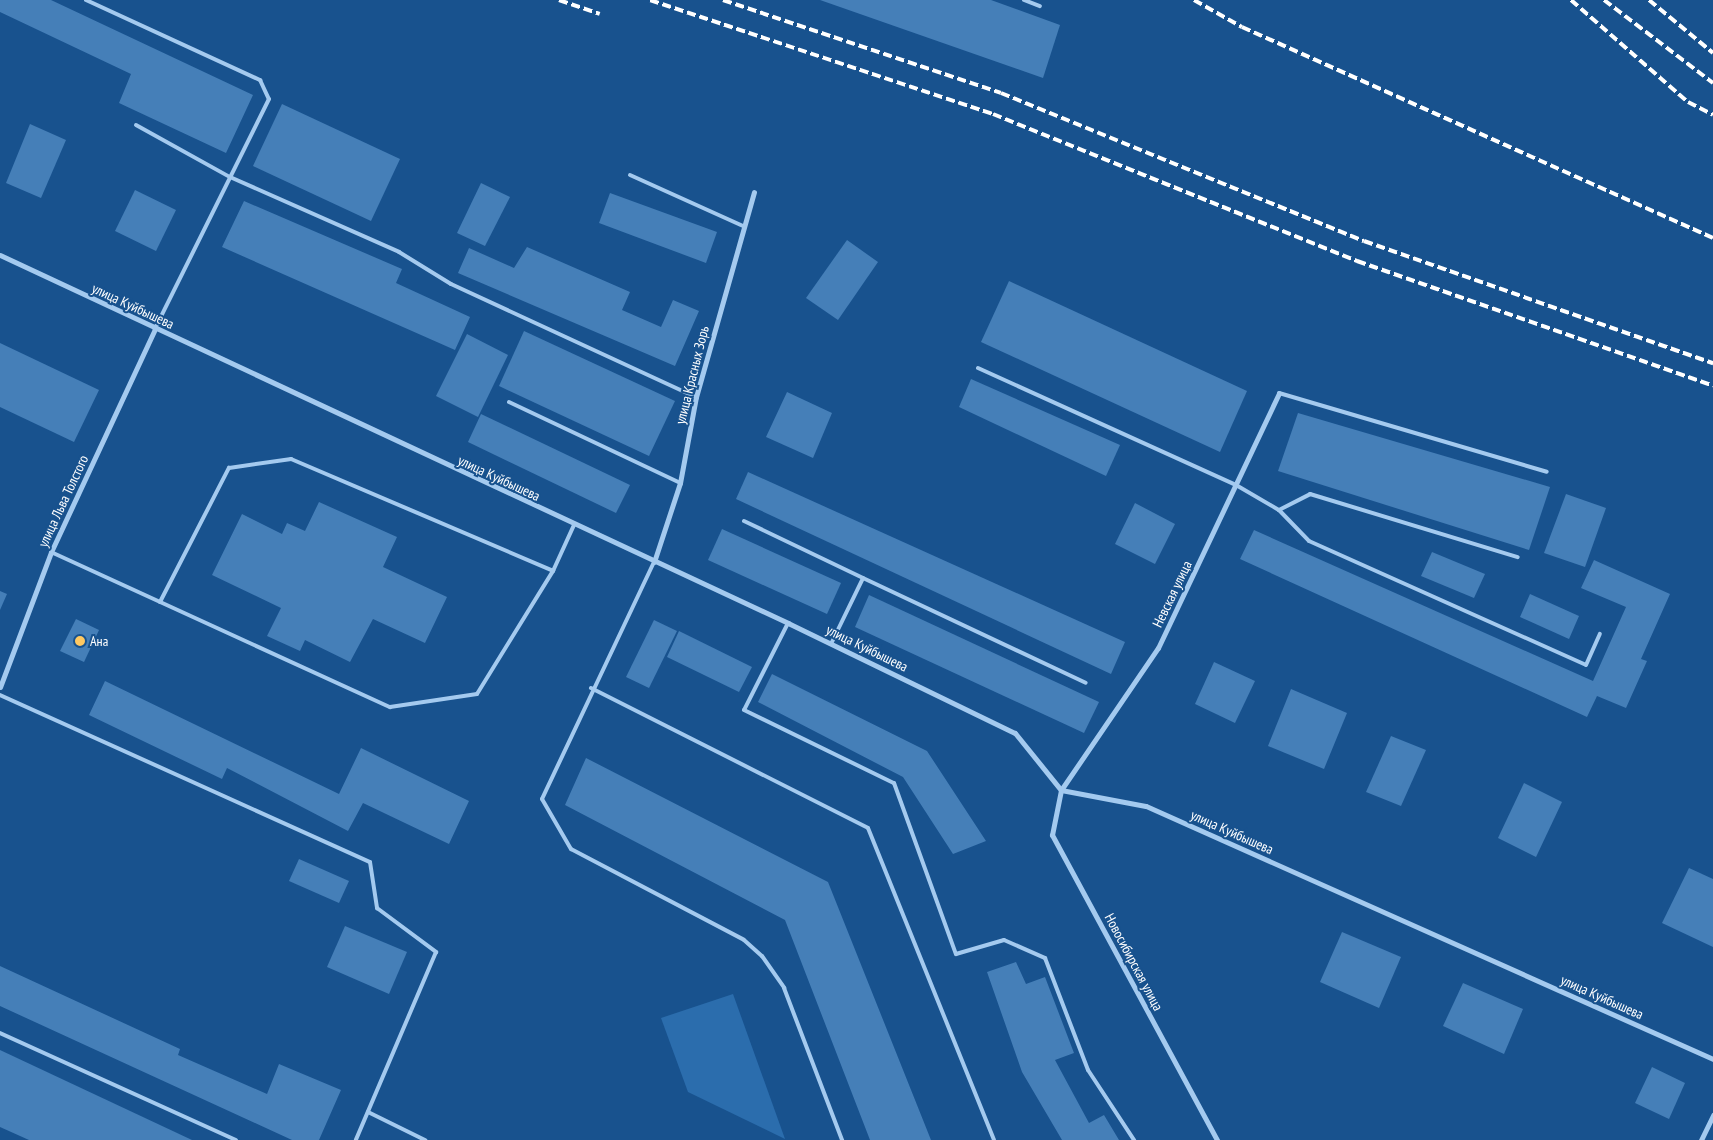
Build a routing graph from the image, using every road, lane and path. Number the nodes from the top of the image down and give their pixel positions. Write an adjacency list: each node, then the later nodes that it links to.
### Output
1 (86, 0): 6 (lane)
2 (1024, 0): 3 (lane)
3 (1040, 6)
4 (136, 125): 6 (lane)
5 (630, 175): 8 (lane)
6 (230, 177): 10 (lane); 13 (lane)
7 (754, 192): 8 (street, улица Красных Зорь)
8 (743, 226): 13 (street, улица Красных Зорь)
9 (0, 255): 10 (street, улица Куйбышева)
10 (155, 329): 20 (street, улица Куйбышева); 21 (street, улица Льва Толстого)
11 (978, 368): 17 (lane)
12 (1279, 393): 15 (lane); 17 (street, Невская улица)
13 (696, 397): 16 (street, улица Красных Зорь)
14 (509, 402): 16 (lane)
15 (1547, 472)
16 (680, 483): 23 (street, улица Красных Зорь)
17 (1236, 485): 18 (lane); 34 (street, Невская улица)
18 (1279, 510): 22 (lane); 28 (lane)
19 (744, 521): 25 (lane)
20 (574, 526): 23 (street, улица Куйбышева); 24 (lane)
21 (51, 552): 26 (lane); 31 (street, улица Льва Толстого)
22 (1518, 557)
23 (654, 562): 27 (street, улица Куйбышева); 32 (lane)
24 (553, 571): 26 (lane); 26 (lane)
25 (863, 578): 29 (lane); 30 (lane)
26 (160, 602)
27 (788, 623): 29 (street, улица Куйбышева); 44 (lane)
28 (1600, 634)
29 (831, 644): 34 (street, улица Куйбышева)
30 (1086, 683)
31 (0, 687)
32 (592, 688): 42 (lane); 43 (lane)
33 (0, 695): 37 (lane)
34 (1061, 790): 36 (street, улица Куйбышева); 45 (street, Новосибирская улица)
35 (0, 1032): 39 (lane)
36 (1713, 1059)
37 (368, 1112): 40 (lane); 41 (lane)
38 (1713, 1115): 46 (street)
39 (236, 1140)
40 (356, 1140)
41 (426, 1140)
42 (842, 1140)
43 (994, 1140)
44 (1134, 1140)
45 (1217, 1140)
46 (1701, 1140)

